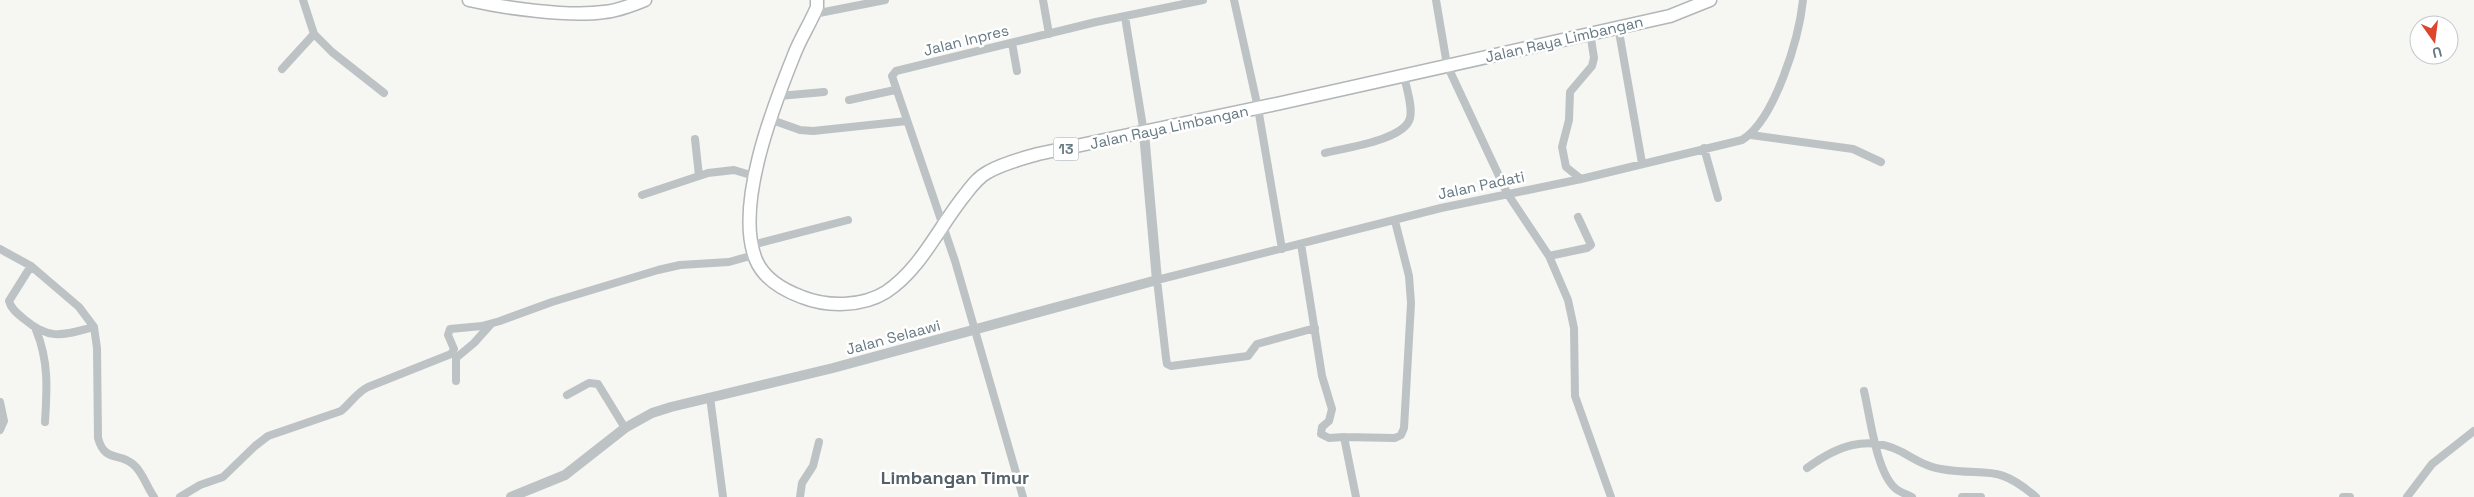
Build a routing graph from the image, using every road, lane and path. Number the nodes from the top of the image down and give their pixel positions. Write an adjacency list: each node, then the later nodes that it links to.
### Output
1 (303, 0): 17 (street)
2 (469, 0): 3 (highway)
3 (645, 0)
4 (817, 0): 13 (highway, Jalan Raya Limbangan / 13)
5 (885, 0): 13 (street)
6 (1043, 0): 18 (street)
7 (1203, 0): 12 (street, Jalan Inpres)
8 (1234, 0): 29 (street)
9 (1436, 0): 20 (street)
10 (1710, 0): 15 (highway, Jalan Raya Limbangan / 13)
11 (1803, 0): 33 (street)
12 (1166, 4): 14 (street, Jalan Inpres)
13 (814, 14): 27 (highway, Jalan Raya Limbangan / 13)
14 (1125, 17): 18 (street, Jalan Inpres); 32 (street)
15 (1618, 26): 16 (highway, Jalan Raya Limbangan / 13); 38 (street)
16 (1590, 32): 20 (highway, Jalan Raya Limbangan / 13); 41 (street)
17 (314, 34): 21 (street); 26 (street)
18 (1049, 34): 19 (street, Jalan Inpres)
19 (1012, 43): 22 (street); 24 (street, Jalan Inpres)
20 (1447, 65): 23 (highway, Jalan Raya Limbangan / 13); 42 (street)
21 (282, 69)
22 (1018, 71)
23 (1404, 75): 29 (highway, Jalan Raya Limbangan / 13); 36 (street)
24 (895, 90): 28 (street); 31 (street)
25 (824, 92): 27 (street)
26 (384, 93)
27 (780, 96): 30 (highway, Jalan Raya Limbangan / 13)
28 (849, 100)
29 (1258, 108): 32 (highway, Jalan Raya Limbangan / 13); 51 (street)
30 (772, 120): 31 (street); 40 (highway, Jalan Raya Limbangan / 13)
31 (907, 121): 48 (street)
32 (1144, 133): 48 (highway, Jalan Raya Limbangan / 13); 55 (street)
33 (1751, 135): 35 (street, Jalan Padati); 37 (street)
34 (695, 139): 39 (street)
35 (1704, 148): 38 (street, Jalan Padati); 44 (street)
36 (1325, 153)
37 (1881, 162)
38 (1642, 163): 41 (street, Jalan Padati)
39 (699, 176): 40 (street); 43 (street)
40 (754, 176): 52 (highway, Jalan Raya Limbangan / 13)
41 (1581, 179): 42 (street, Jalan Padati)
42 (1508, 193): 47 (street, Jalan Padati); 53 (street)
43 (642, 195)
44 (1718, 198)
45 (1578, 217): 53 (street)
46 (848, 220): 52 (street)
47 (1396, 221): 49 (street, Jalan Padati); 72 (street)
48 (943, 224): 52 (highway, Jalan Raya Limbangan / 13); 62 (street)
49 (1300, 244): 51 (street, Jalan Padati); 60 (street)
50 (0, 249): 54 (street)
51 (1282, 249): 55 (street, Jalan Padati)
52 (753, 250): 58 (street)
53 (1549, 256): 83 (street)
54 (32, 266): 57 (street); 59 (street)
55 (1157, 280): 60 (street); 62 (street, Jalan Selaawi)
56 (0, 297): 57 (street)
57 (9, 301): 61 (street)
58 (491, 324): 63 (street); 77 (street)
59 (94, 327): 61 (street); 76 (street)
60 (1315, 328): 72 (street)
61 (36, 330): 68 (street)
62 (974, 331): 66 (street, Jalan Selaawi); 81 (street)
63 (456, 382)
64 (1864, 391): 74 (street)
65 (567, 395): 69 (street)
66 (710, 397): 69 (street, Jalan Selaawi); 79 (street)
67 (0, 402): 70 (street)
68 (45, 422)
69 (625, 428): 78 (street, Jalan Selaawi)
70 (0, 430)
71 (2474, 431): 90 (street)
72 (1344, 438): 82 (street)
73 (819, 442): 80 (street)
74 (1876, 442): 75 (street); 84 (street); 87 (street)
75 (1807, 468)
76 (154, 497)
77 (180, 497)
78 (511, 497)
79 (723, 497)
80 (800, 497)
81 (1023, 497)
82 (1356, 497)
83 (1611, 497)
84 (1912, 497)
85 (1962, 497): 86 (street)
86 (1982, 497)
87 (2036, 497)
88 (2342, 497): 89 (street)
89 (2350, 497)
90 (2407, 497)

